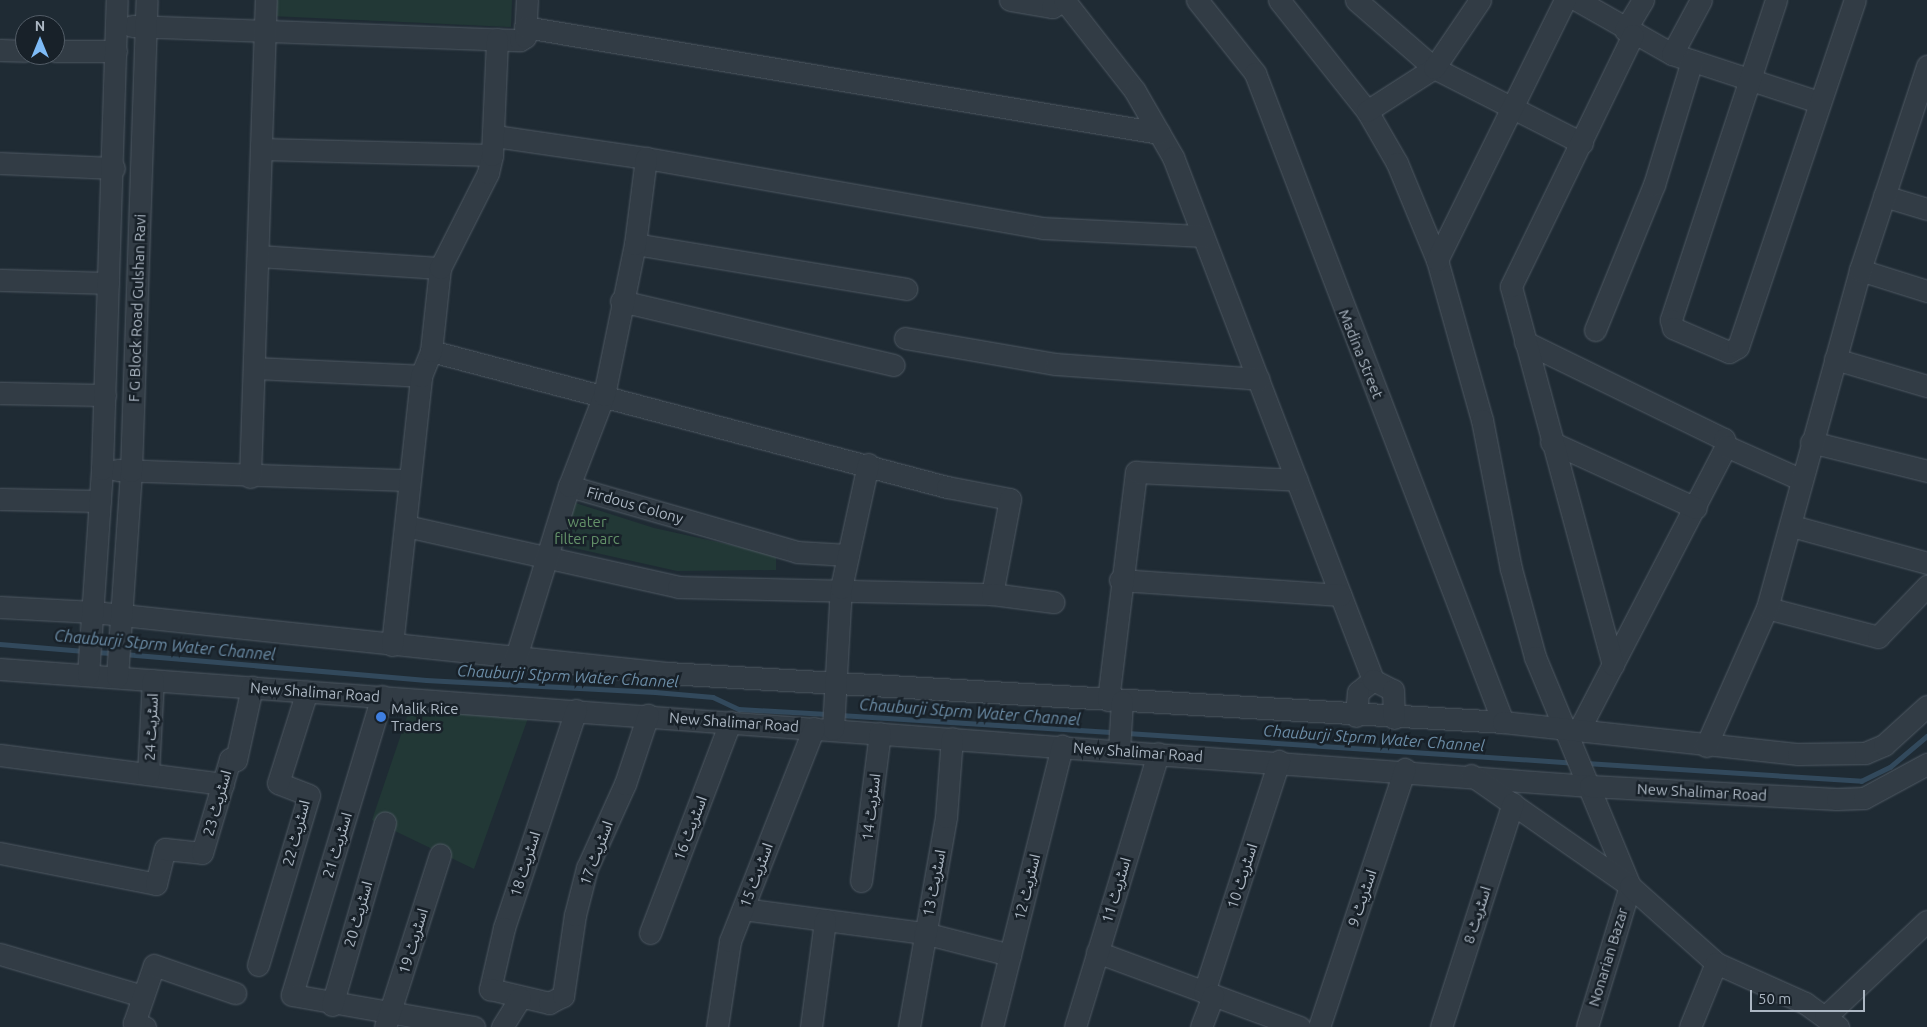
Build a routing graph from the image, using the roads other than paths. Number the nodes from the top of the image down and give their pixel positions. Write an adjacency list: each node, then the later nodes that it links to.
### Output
1 (117, 0): 17 (street, F G Block Road Gulshan Ravi)
2 (148, 0): 18 (street, F G Block Road Gulshan Ravi)
3 (266, 0): 20 (street)
4 (527, 0): 19 (street)
5 (1010, 0): 6 (street)
6 (1064, 0): 35 (street)
7 (1197, 0): 117 (street, Madina Street)
8 (1279, 0): 34 (street)
9 (1356, 0): 30 (street)
10 (1564, 0): 33 (street)
11 (1577, 0): 21 (street)
12 (1643, 0): 21 (street)
13 (1701, 0): 27 (street)
14 (1776, 0): 31 (street)
15 (1855, 0): 32 (street)
16 (1474, 2): 30 (street)
17 (116, 25): 18 (street); 26 (street, F G Block Road Gulshan Ravi)
18 (146, 26): 20 (street); 73 (street, F G Block Road Gulshan Ravi)
19 (525, 27): 22 (street); 35 (street)
20 (265, 31): 22 (street); 38 (street)
21 (1629, 33): 27 (street); 36 (street)
22 (497, 39): 37 (street)
23 (0, 50): 24 (street)
24 (15, 50)
25 (65, 51): 26 (street)
26 (116, 51): 41 (street, F G Block Road Gulshan Ravi)
27 (1672, 54): 28 (street)
28 (1692, 61): 31 (street); 55 (street)
29 (1927, 66): 42 (street)
30 (1434, 68): 33 (street); 34 (street)
31 (1750, 80): 32 (street); 32 (street)
32 (1819, 102)
33 (1515, 109): 36 (street); 47 (street)
34 (1367, 111): 47 (street)
35 (1159, 133): 44 (street)
36 (1582, 143): 57 (street)
37 (494, 146): 38 (street); 39 (street); 48 (street)
38 (261, 148): 46 (street)
39 (646, 158): 44 (street); 45 (street)
40 (0, 163): 41 (street)
41 (114, 168): 51 (street, F G Block Road Gulshan Ravi)
42 (1884, 196): 43 (street); 49 (street)
43 (1927, 209)
44 (1203, 236): 63 (street)
45 (635, 244): 52 (street); 54 (street)
46 (258, 256): 48 (street); 61 (street)
47 (1437, 260): 120 (street)
48 (440, 268): 58 (street)
49 (1860, 270): 53 (street); 59 (street)
50 (0, 280): 51 (street)
51 (108, 283): 66 (street, F G Block Road Gulshan Ravi)
52 (906, 289)
53 (1927, 292)
54 (621, 301): 60 (street); 67 (street)
55 (1595, 330)
56 (905, 338): 63 (street)
57 (1525, 342): 68 (street); 70 (street)
58 (431, 351): 62 (street); 67 (street)
59 (1835, 358): 64 (street); 69 (street)
60 (894, 365)
61 (254, 368): 62 (street); 75 (street)
62 (421, 376): 76 (street)
63 (1258, 379): 77 (street)
64 (1927, 386)
65 (0, 393): 66 (street)
66 (105, 395): 72 (street, F G Block Road Gulshan Ravi)
67 (604, 395): 71 (street); 79 (street)
68 (1551, 442): 82 (street); 100 (street)
69 (1811, 442): 74 (street); 78 (street)
70 (1726, 446): 78 (street); 82 (street)
71 (868, 464): 85 (street); 91 (street)
72 (102, 469): 73 (street); 81 (street, F G Block Road Gulshan Ravi)
73 (131, 471): 75 (street); 97 (street, F G Block Road Gulshan Ravi)
74 (1927, 471)
75 (250, 477): 76 (street)
76 (407, 480): 83 (street)
77 (1297, 480): 88 (street); 92 (street)
78 (1802, 480): 84 (street)
79 (569, 486): 85 (street, Firdous Colony); 86 (street, Firdous Colony)
80 (0, 499): 81 (street)
81 (100, 501): 96 (street, F G Block Road Gulshan Ravi)
82 (1696, 508): 100 (street)
83 (406, 526): 86 (street); 98 (street)
84 (1792, 526): 87 (street); 95 (street)
85 (848, 555): 90 (street)
86 (546, 560): 90 (street); 99 (street, Firdous Colony)
87 (1927, 563)
88 (1120, 580): 92 (street); 110 (street)
89 (1927, 586): 95 (street)
90 (841, 588): 91 (street); 106 (street)
91 (992, 594): 93 (street)
92 (1340, 595): 105 (street)
93 (1053, 602)
94 (0, 607): 96 (street)
95 (1767, 608): 124 (street)
96 (93, 620): 97 (street); 102 (street, F G Block Road Gulshan Ravi)
97 (121, 625): 98 (street); 103 (street, F G Block Road Gulshan Ravi)
98 (392, 645): 99 (street)
99 (515, 660): 106 (street)
100 (1613, 665): 120 (street)
101 (0, 669): 102 (street, New Shalimar Road)
102 (89, 669): 103 (street, New Shalimar Road)
103 (117, 674): 104 (street, New Shalimar Road)
104 (153, 680): 107 (street, New Shalimar Road); 131 (street, اسٹریٹ 24)
105 (1373, 680): 114 (street); 115 (street)
106 (835, 686): 110 (street); 118 (street, اسٹریٹ 15)
107 (252, 687): 108 (street, New Shalimar Road); 133 (street, اسٹریٹ 23)
108 (307, 691): 109 (street, New Shalimar Road); 149 (street, اسٹریٹ 22)
109 (382, 696): 112 (street, New Shalimar Road); 154 (street, اسٹریٹ 21)
110 (1117, 704): 114 (street); 123 (street)
111 (1927, 706): 124 (street)
112 (576, 710): 113 (street, New Shalimar Road); 153 (street, اسٹریٹ 18)
113 (648, 716): 116 (street, New Shalimar Road); 153 (street, اسٹریٹ 17)
114 (1356, 716): 115 (street)
115 (1394, 718): 117 (street)
116 (730, 722): 118 (street, New Shalimar Road); 143 (street, اسٹریٹ 16)
117 (1503, 722): 120 (street)
118 (827, 726): 119 (street, New Shalimar Road); 140 (street, اسٹریٹ 15)
119 (880, 733): 121 (street, New Shalimar Road); 138 (street, اسٹریٹ 14)
120 (1572, 733): 124 (street); 132 (street)
121 (952, 738): 122 (street, New Shalimar Road); 144 (street, اسٹریٹ 13)
122 (1062, 746): 123 (street, New Shalimar Road); 147 (street, اسٹریٹ 12)
123 (1119, 746): 125 (street, New Shalimar Road)
124 (1706, 746)
125 (1158, 753): 127 (street, New Shalimar Road); 145 (street, اسٹریٹ 11)
126 (0, 755): 131 (street)
127 (1279, 761): 129 (street, New Shalimar Road); 151 (street, اسٹریٹ 10)
128 (1927, 764): 132 (street, New Shalimar Road)
129 (1405, 769): 130 (street, New Shalimar Road); 167 (street, اسٹریٹ 9)
130 (1469, 773): 132 (street, New Shalimar Road); 134 (street)
131 (148, 774): 133 (street)
132 (1588, 779): 139 (street)
133 (223, 784): 136 (street, اسٹریٹ 23)
134 (1513, 803): 139 (street); 168 (street, اسٹریٹ 8)
135 (385, 823): 154 (street, اسٹریٹ 20)
136 (0, 853)
137 (440, 855): 155 (street, اسٹریٹ 19)
138 (861, 881)
139 (1630, 886): 148 (street); 169 (street, Nonarian Bazar)
140 (743, 909): 141 (street); 160 (street, اسٹریٹ 15)
141 (825, 920): 144 (street); 161 (street)
142 (1927, 921): 156 (street)
143 (650, 933)
144 (924, 933): 147 (street); 162 (street, اسٹریٹ 13)
145 (1097, 952): 151 (street); 164 (street, اسٹریٹ 11)
146 (0, 954): 152 (street)
147 (1010, 955): 163 (street, اسٹریٹ 12)
148 (1716, 963): 156 (street); 170 (street)
149 (258, 964)
150 (234, 993): 152 (street)
151 (1208, 993): 165 (street, اسٹریٹ 10); 166 (street)
152 (144, 996): 157 (street)
153 (520, 998): 159 (street)
154 (332, 1005): 155 (street)
155 (388, 1019): 158 (street)
156 (1831, 1022)
157 (145, 1027)
158 (474, 1027)
159 (502, 1027)
160 (717, 1027)
161 (811, 1027)
162 (909, 1027)
163 (992, 1027)
164 (1075, 1027)
165 (1201, 1027)
166 (1300, 1027)
167 (1318, 1027)
168 (1441, 1027)
169 (1587, 1027)
170 (1690, 1027)

